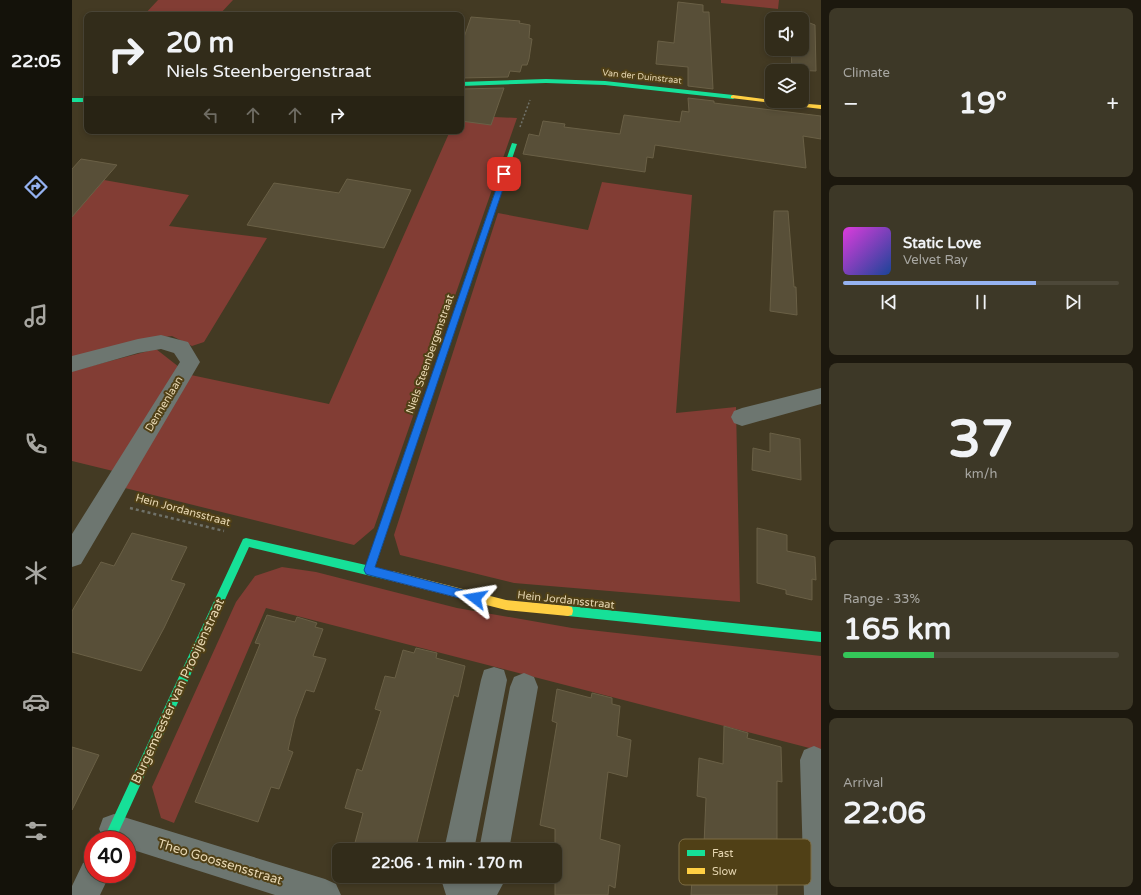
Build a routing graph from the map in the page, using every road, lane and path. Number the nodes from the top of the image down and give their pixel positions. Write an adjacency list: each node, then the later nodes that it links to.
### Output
1 (464, 84): 5 (street, Van der Duinstraat)
2 (536, 98): 6 (path)
3 (72, 100): 4 (street)
4 (84, 100)
5 (821, 108)
6 (514, 144): 13 (street, Niels Steenbergenstraat)
7 (72, 364): 10 (street, Dennenlaan)
8 (821, 396): 9 (street)
9 (742, 417)
10 (104, 502): 11 (path, Hein Jordansstraat); 12 (street, Dennenlaan)
11 (246, 542): 13 (street, Hein Jordansstraat); 18 (street, Burgemeester van Prooijenstraat)
12 (72, 556)
13 (369, 570): 14 (street, Hein Jordansstraat)
14 (821, 637)
15 (494, 680): 20 (street)
16 (524, 687): 21 (street)
17 (814, 760): 29 (street)
18 (114, 831)
19 (136, 842): 26 (street, Theo Goossensstraat)
20 (460, 843)
21 (495, 843)
22 (90, 883): 25 (street)
23 (458, 883): 27 (street)
24 (487, 883): 28 (street)
25 (84, 895)
26 (325, 895)
27 (462, 895)
28 (476, 895)
29 (820, 895)

